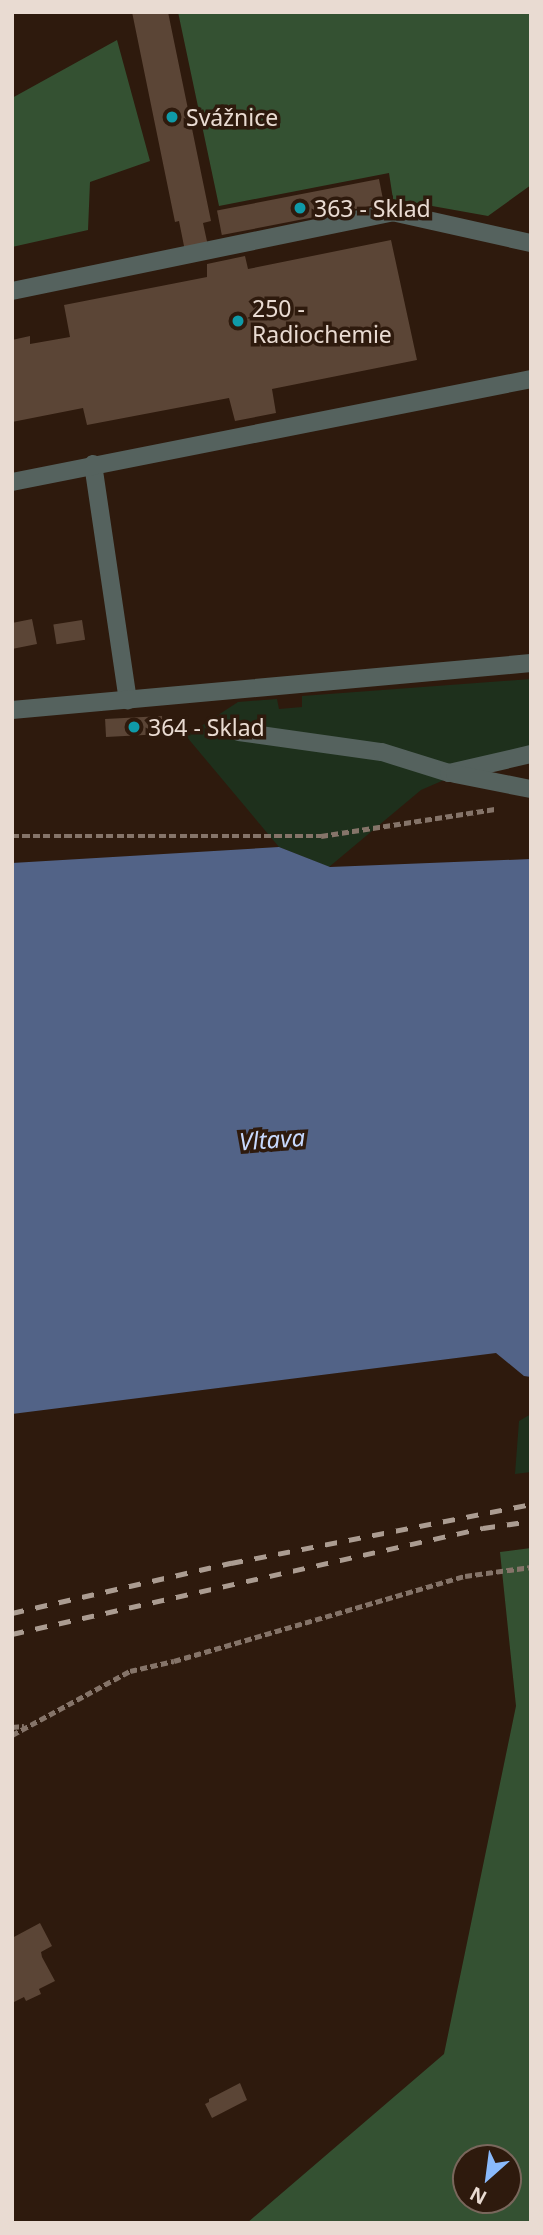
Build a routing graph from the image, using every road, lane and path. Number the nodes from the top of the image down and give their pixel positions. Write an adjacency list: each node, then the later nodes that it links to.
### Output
1 (531, 243): 2 (street)
2 (12, 291)
3 (531, 380): 4 (street)
4 (93, 464): 5 (street); 7 (street)
5 (12, 481)
6 (531, 663): 7 (street)
7 (128, 701): 8 (street)
8 (12, 710)
9 (239, 732): 11 (street)
10 (531, 754): 11 (street)
11 (449, 773): 12 (street)
12 (531, 789)
13 (505, 807): 14 (path)
14 (12, 836)
15 (531, 1567): 16 (path)
16 (25, 1726): 17 (path); 18 (path)
17 (12, 1727)
18 (12, 1735)

